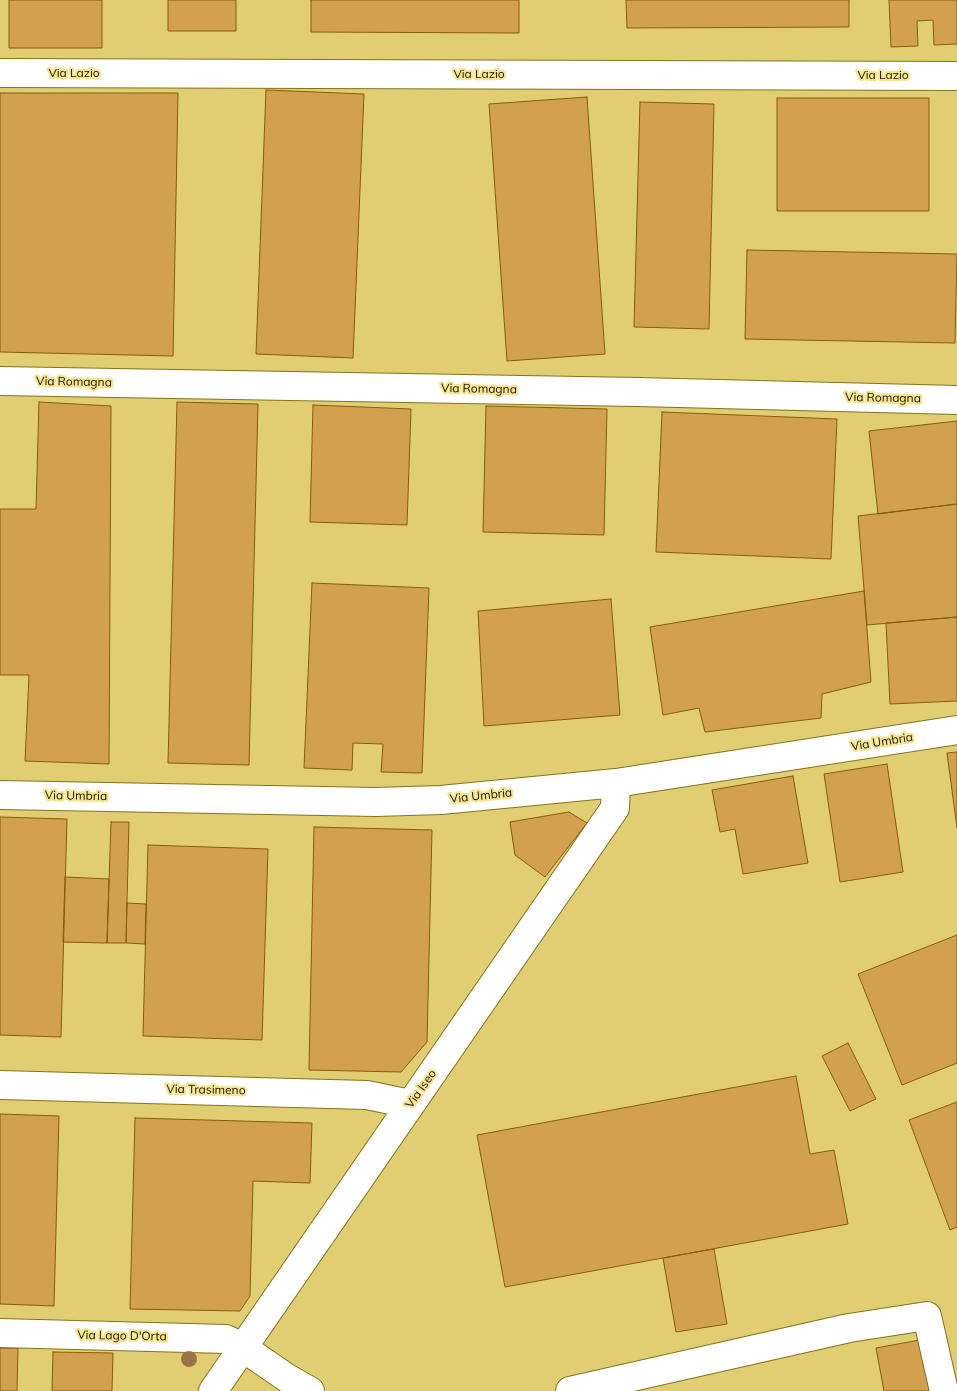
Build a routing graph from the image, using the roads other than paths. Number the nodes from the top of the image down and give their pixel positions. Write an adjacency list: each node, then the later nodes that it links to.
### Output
1 (0, 73): 2 (street, Via Lazio)
2 (957, 76)
3 (0, 381): 4 (street, Via Romagna)
4 (957, 400)
5 (957, 730): 6 (street, Via Umbria)
6 (616, 783): 7 (street, Via Umbria); 9 (street, Via Iseo)
7 (0, 794)
8 (0, 1085): 9 (street, Via Trasimeno)
9 (410, 1104): 11 (street, Via Iseo)
10 (0, 1333): 11 (street, Via Lago D'Orta)
11 (242, 1347): 12 (street, Via Iseo); 13 (street, Via Lago D'Orta)
12 (212, 1391)
13 (310, 1391)
14 (570, 1391): 15 (street)
15 (944, 1391)

